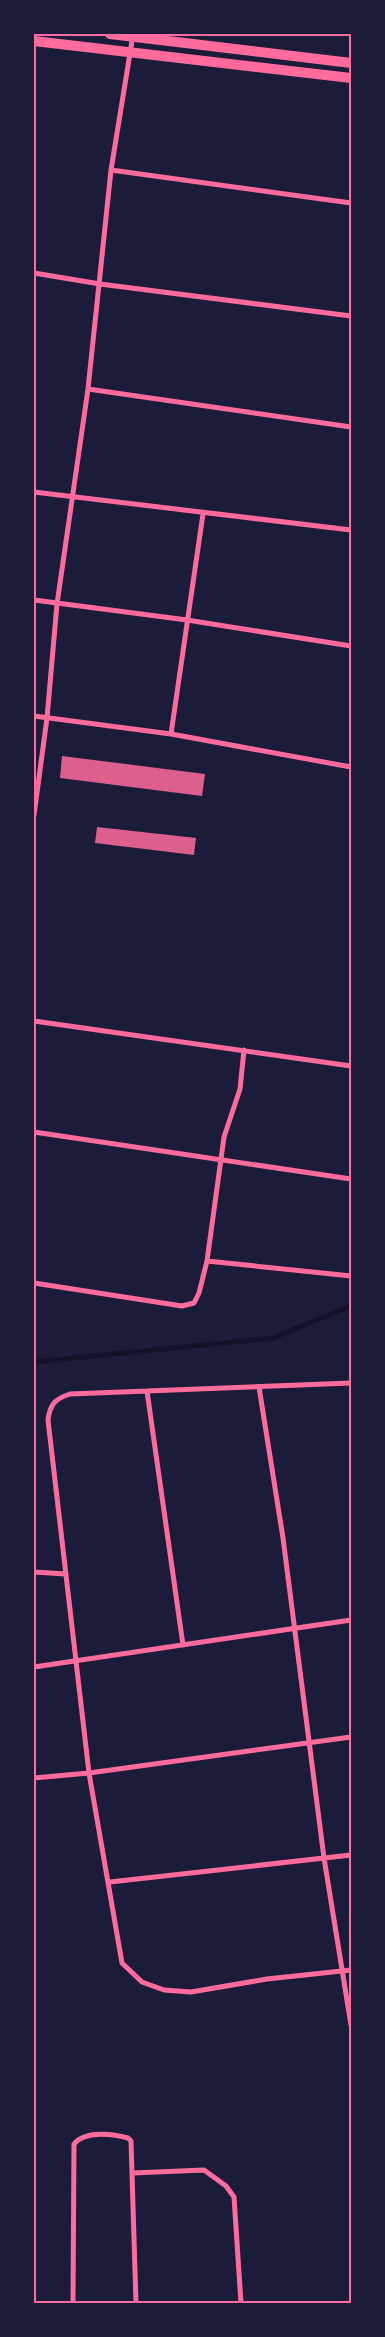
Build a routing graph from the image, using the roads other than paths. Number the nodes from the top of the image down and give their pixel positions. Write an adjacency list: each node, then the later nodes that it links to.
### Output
1 (110, 34): 2 (main road)
2 (133, 35): 4 (street); 5 (main road)
3 (34, 41): 4 (main road)
4 (130, 53): 6 (main road); 7 (street)
5 (351, 63)
6 (351, 78)
7 (111, 170): 8 (street); 10 (street)
8 (351, 203)
9 (34, 273): 10 (street)
10 (100, 284): 11 (street); 12 (street)
11 (351, 316)
12 (88, 389): 13 (street); 15 (street)
13 (351, 427)
14 (34, 492): 15 (street)
15 (74, 498): 16 (street); 19 (street)
16 (203, 514): 17 (street); 20 (street)
17 (351, 530)
18 (34, 600): 19 (street)
19 (57, 604): 20 (street); 23 (street)
20 (187, 620): 21 (street); 24 (street)
21 (351, 646)
22 (34, 716): 23 (street)
23 (47, 718): 24 (street); 26 (street)
24 (171, 734): 25 (street)
25 (351, 767)
26 (34, 815)
27 (34, 1020): 28 (street)
28 (244, 1050): 29 (street); 31 (street)
29 (351, 1066)
30 (34, 1132): 31 (street)
31 (221, 1161): 32 (street); 33 (street)
32 (351, 1179)
33 (207, 1260): 34 (street); 35 (street)
34 (351, 1276)
35 (34, 1283)
36 (351, 1383): 37 (street)
37 (259, 1387): 38 (street); 42 (street)
38 (147, 1391): 40 (street); 43 (street)
39 (34, 1572): 40 (street)
40 (66, 1574): 44 (street)
41 (351, 1620): 42 (street)
42 (295, 1629): 43 (street); 47 (street)
43 (183, 1644): 44 (street)
44 (76, 1661): 45 (street); 48 (street)
45 (34, 1667)
46 (351, 1737): 47 (street)
47 (310, 1742): 48 (street); 51 (street)
48 (89, 1773): 49 (street); 52 (street)
49 (34, 1778)
50 (351, 1855): 51 (street)
51 (324, 1858): 52 (street); 54 (street)
52 (110, 1882): 54 (street)
53 (351, 1970): 54 (street)
54 (343, 1971): 55 (street)
55 (351, 2024)
56 (133, 2173): 57 (street); 58 (street); 59 (street)
57 (73, 2303)
58 (136, 2303)
59 (241, 2303)

